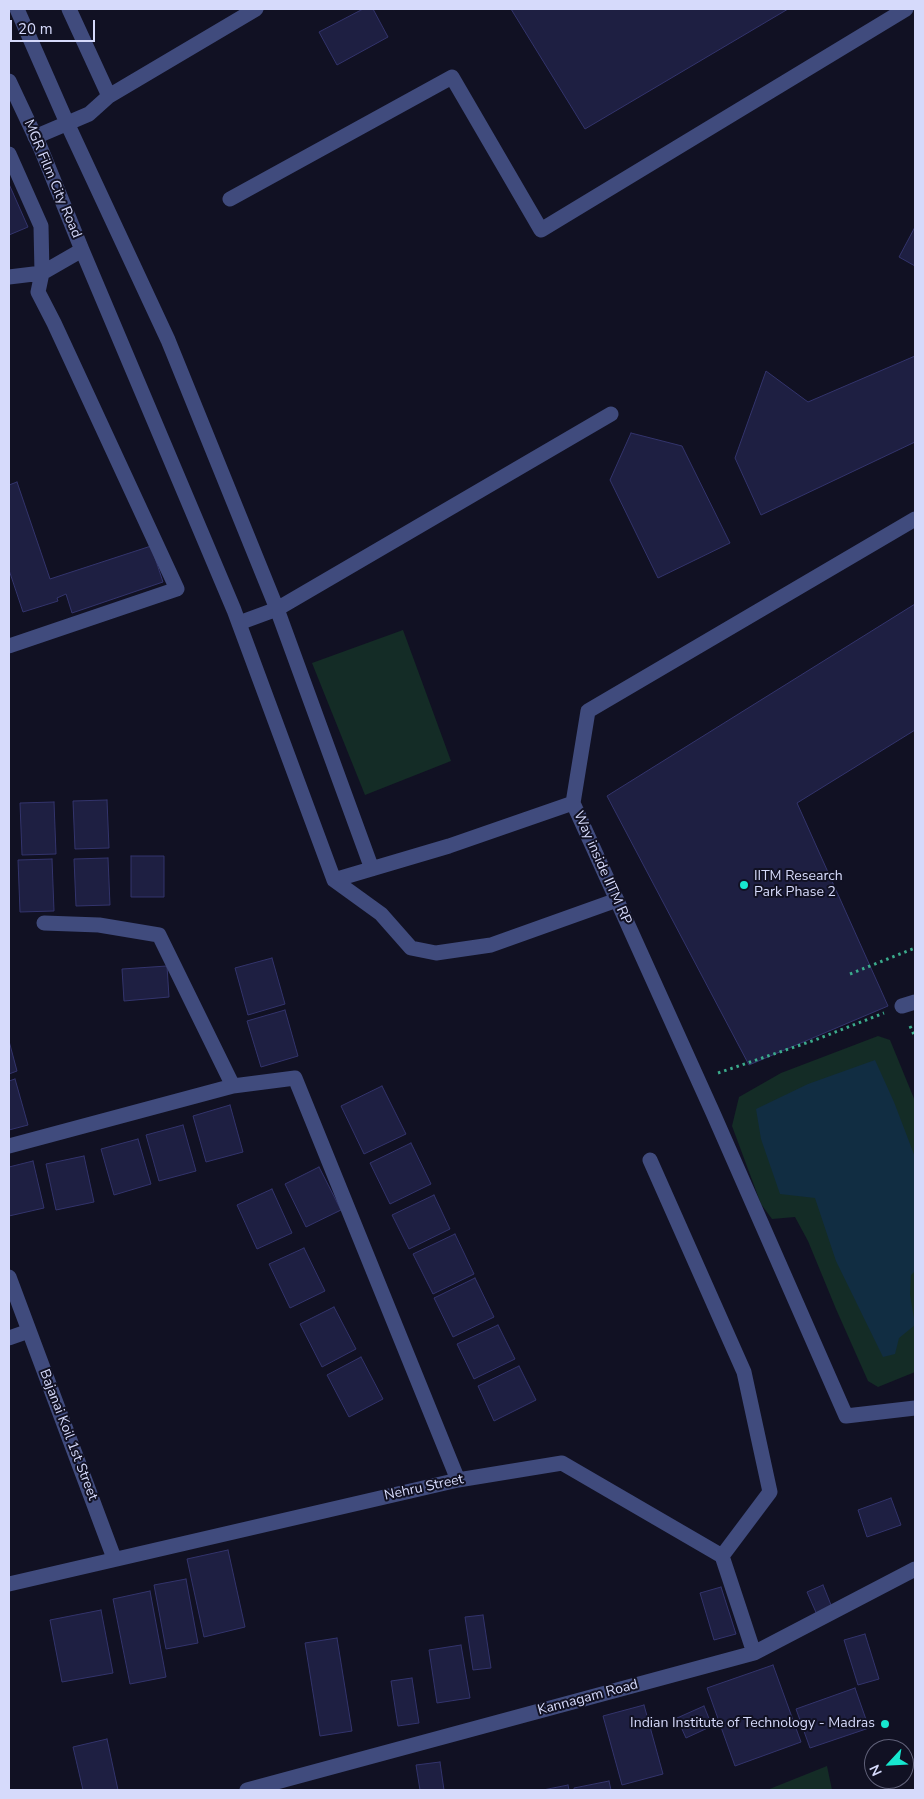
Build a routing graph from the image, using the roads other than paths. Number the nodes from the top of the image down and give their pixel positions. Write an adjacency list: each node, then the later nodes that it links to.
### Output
1 (17, 9): 7 (street)
2 (69, 9): 6 (street)
3 (256, 9): 6 (street)
4 (906, 9): 10 (street)
5 (9, 81): 8 (street, MGR Film City Road)
6 (109, 96): 7 (street)
7 (67, 123): 8 (street); 16 (street)
8 (36, 137): 11 (street, MGR Film City Road)
9 (9, 154): 12 (street)
10 (230, 199)
11 (82, 250): 12 (street); 17 (street, MGR Film City Road)
12 (42, 273): 13 (street); 18 (street)
13 (9, 277)
14 (611, 414): 16 (street)
15 (915, 519): 19 (street)
16 (277, 609): 17 (street); 20 (street)
17 (239, 623): 21 (street, MGR Film City Road)
18 (9, 646)
19 (573, 803): 20 (street, Way inside IITM RP); 22 (street, Way inside IITM RP)
20 (372, 869): 21 (street, Way inside IITM RP)
21 (334, 880): 22 (street)
22 (617, 900): 30 (street, Way inside IITM RP)
23 (44, 923): 24 (street)
24 (233, 1086): 25 (street); 31 (street)
25 (9, 1146)
26 (650, 1160): 32 (street)
27 (9, 1277): 28 (street, Bajanai Koil 1st Street)
28 (29, 1331): 29 (street); 33 (street, Bajanai Koil 1st Street)
29 (9, 1338)
30 (915, 1408)
31 (458, 1480): 32 (street, Nehru Street); 33 (street, Nehru Street)
32 (722, 1556): 36 (street)
33 (114, 1558): 35 (street, Nehru Street)
34 (915, 1569): 36 (street, Kannagam Road)
35 (9, 1584)
36 (754, 1652): 37 (street, Kannagam Road)
37 (247, 1790)

